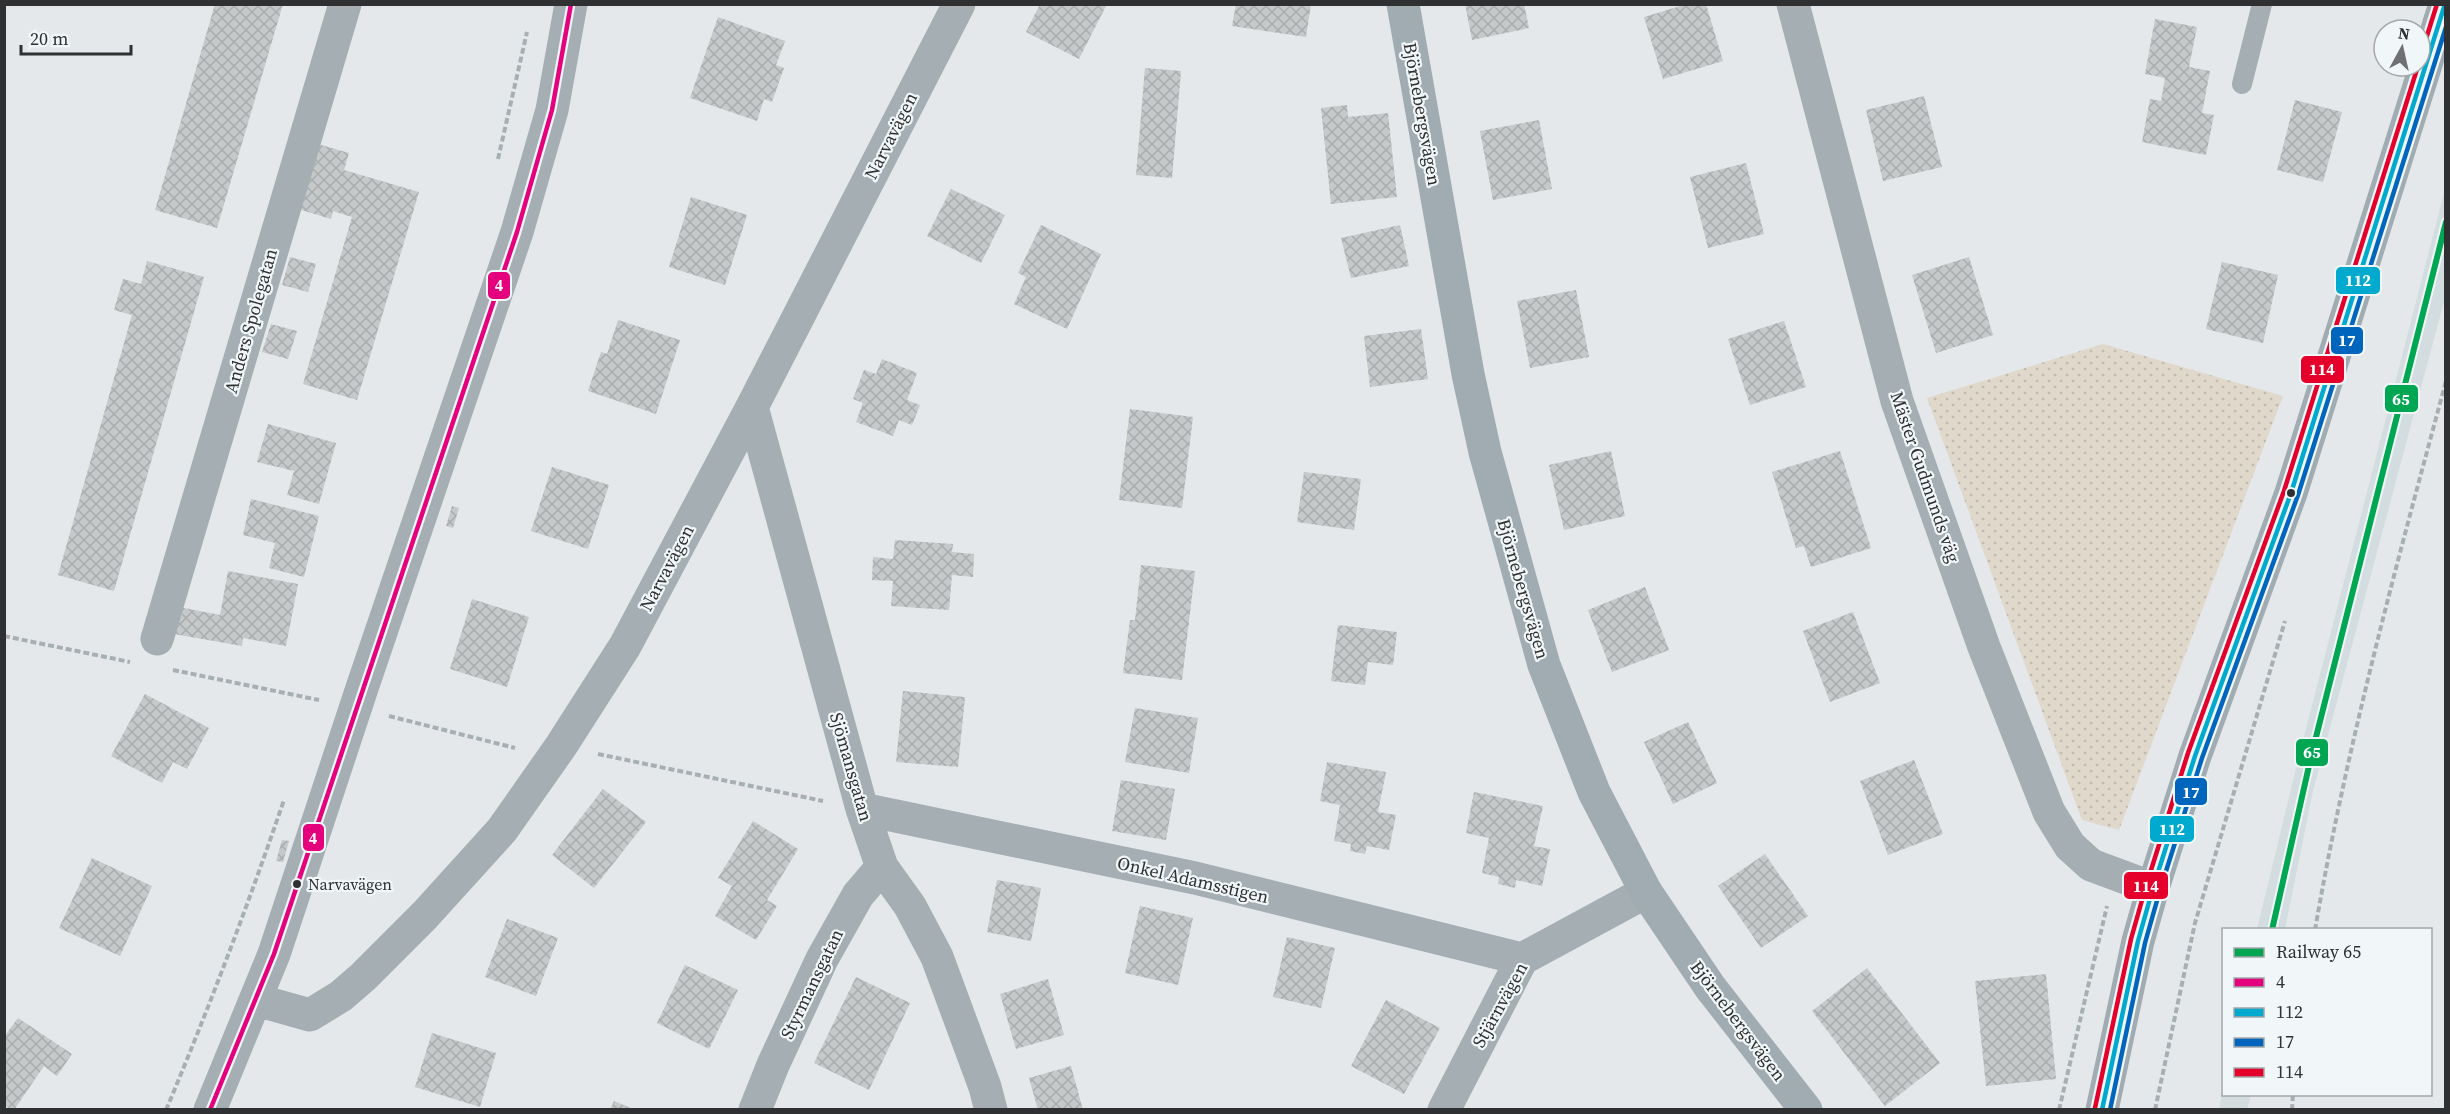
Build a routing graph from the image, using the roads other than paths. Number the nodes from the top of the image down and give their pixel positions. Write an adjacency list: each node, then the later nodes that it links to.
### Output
1 (345, 4): 10 (street, Anders Spolegatan)
2 (571, 4): 16 (street)
3 (959, 4): 9 (street, Narvavägen)
4 (1403, 4): 14 (street, Björnebergsvägen)
5 (1793, 4): 13 (street, Mäster Gudmunds väg)
6 (2262, 4): 8 (lane)
7 (2445, 4): 13 (street)
8 (2242, 84)
9 (752, 407): 11 (street, Sjömansgatan); 16 (street, Narvavägen)
10 (157, 639)
11 (862, 809): 12 (street, Sjömansgatan); 15 (street, Onkel Adamsstigen)
12 (882, 867): 18 (street, Styrmansgatan); 19 (street, Sjömansgatan)
13 (2153, 888): 22 (street)
14 (1646, 892): 15 (street, Stjärnvägen); 21 (street, Björnebergsvägen)
15 (1522, 959): 20 (street, Stjärnvägen)
16 (256, 1000): 17 (street)
17 (210, 1110)
18 (755, 1110)
19 (991, 1110)
20 (1444, 1110)
21 (1806, 1110)
22 (2102, 1110)

